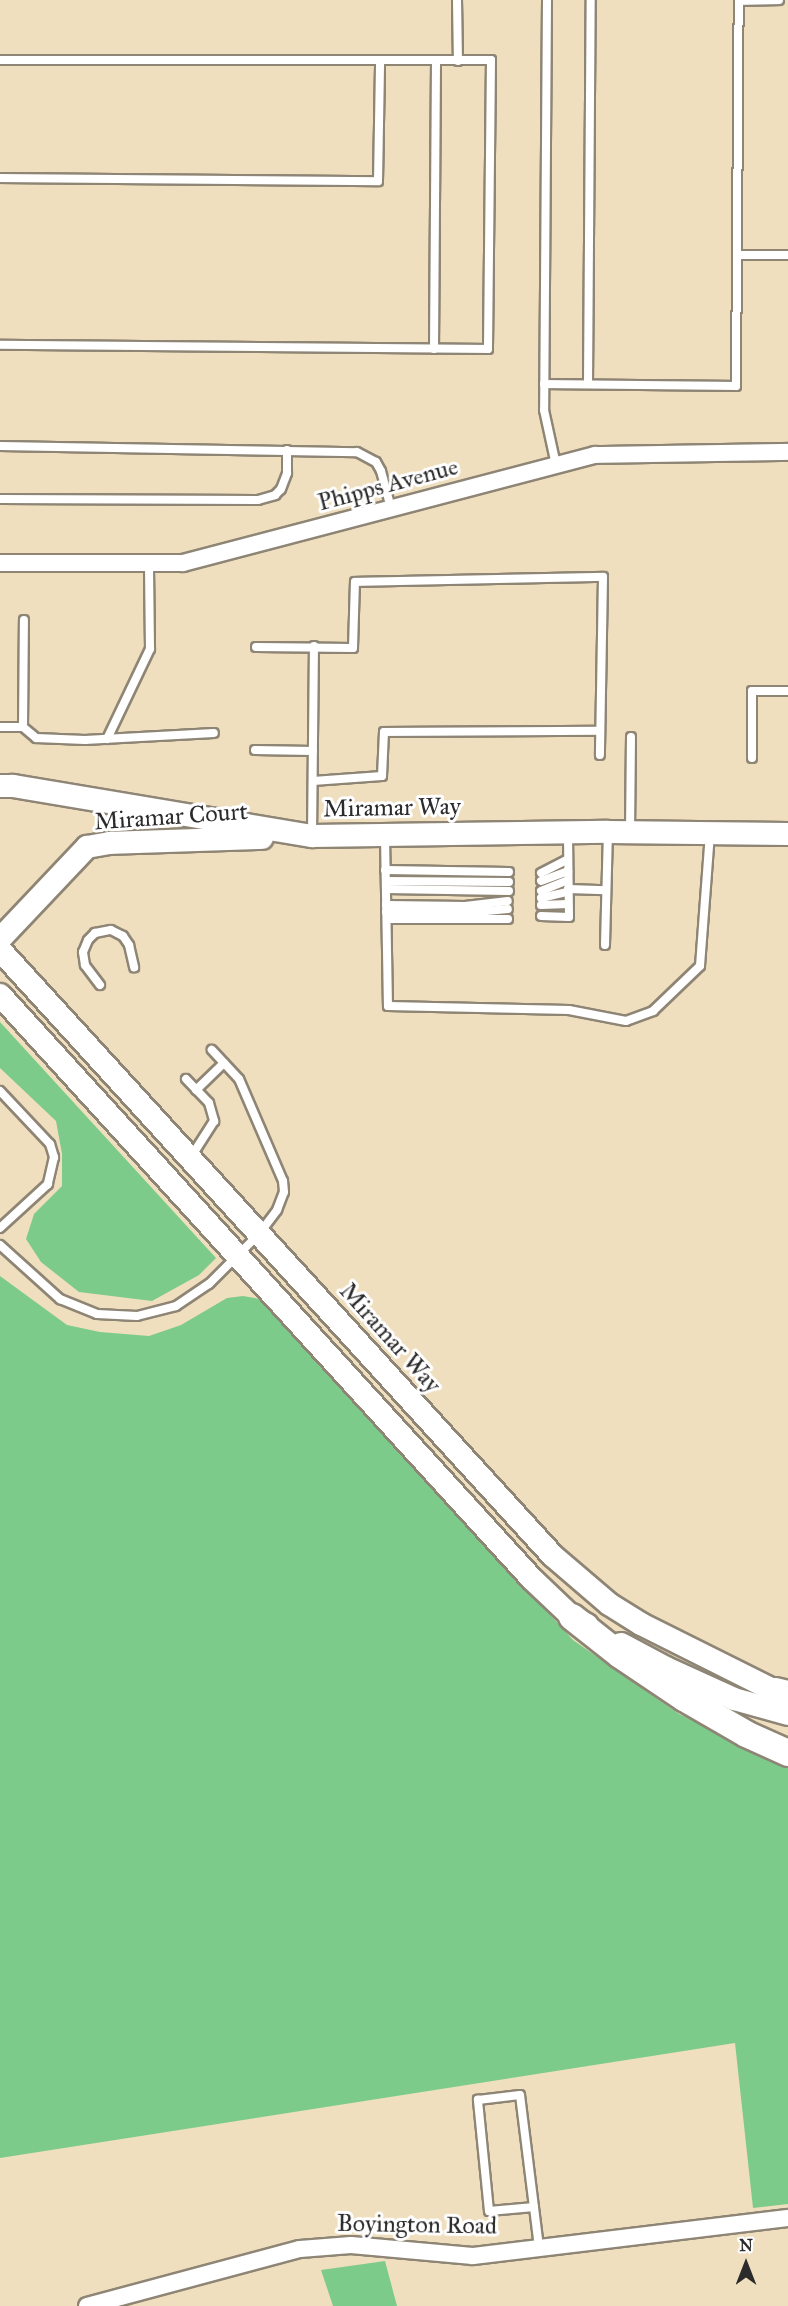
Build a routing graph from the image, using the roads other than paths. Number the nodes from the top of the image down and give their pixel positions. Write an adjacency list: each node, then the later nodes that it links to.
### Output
1 (458, 0): 9 (lane)
2 (547, 0): 15 (lane)
3 (591, 0): 16 (lane)
4 (739, 0): 5 (lane); 11 (lane)
5 (779, 0)
6 (0, 60): 7 (lane)
7 (380, 61): 8 (lane); 10 (lane)
8 (436, 61): 9 (lane); 14 (lane)
9 (458, 61): 14 (lane)
10 (0, 178)
11 (737, 255): 12 (lane); 16 (lane)
12 (788, 255)
13 (0, 345): 14 (lane)
14 (434, 349)
15 (544, 384): 16 (lane); 20 (lane)
16 (588, 384)
17 (0, 446): 18 (lane)
18 (287, 450): 21 (lane); 22 (lane)
19 (788, 452): 20 (street, Phipps Avenue)
20 (556, 465): 22 (street, Phipps Avenue)
21 (0, 499)
22 (391, 510): 24 (street, Phipps Avenue)
23 (0, 563): 24 (street, Phipps Avenue)
24 (149, 563): 34 (lane)
25 (24, 620): 29 (lane)
26 (314, 646): 27 (lane); 31 (lane); 36 (lane)
27 (256, 647)
28 (788, 691): 38 (lane)
29 (23, 726): 30 (lane); 34 (lane)
30 (0, 727)
31 (600, 731): 37 (lane); 39 (lane)
32 (214, 733): 34 (lane)
33 (631, 737): 41 (lane)
34 (107, 739)
35 (255, 750): 36 (lane)
36 (313, 751): 39 (lane)
37 (600, 755)
38 (752, 758)
39 (313, 782): 45 (lane)
40 (0, 786): 45 (main road, Miramar Way)
41 (619, 832): 42 (main road, Miramar Way); 43 (main road, Miramar Way); 52 (lane)
42 (568, 833): 46 (main road, Miramar Way); 47 (lane)
43 (710, 833): 44 (main road, Miramar Way); 54 (lane)
44 (788, 834)
45 (312, 836): 46 (main road, Miramar Way); 56 (main road, Miramar Court)
46 (385, 836): 48 (lane)
47 (568, 859): 49 (lane); 49 (lane)
48 (385, 870): 50 (lane); 50 (lane)
49 (568, 871): 51 (lane)
50 (386, 885): 54 (lane)
51 (568, 887): 52 (lane); 53 (lane); 53 (lane)
52 (606, 890): 57 (lane)
53 (568, 904): 55 (lane)
54 (386, 912): 54 (lane)
55 (541, 916)
56 (0, 939)
57 (604, 945)
58 (0, 950): 67 (main road, Miramar Way)
59 (134, 967): 60 (lane)
60 (100, 985)
61 (0, 995): 71 (main road)
62 (212, 1050): 63 (lane)
63 (224, 1063): 66 (lane); 69 (lane)
64 (186, 1078): 66 (lane)
65 (0, 1090): 68 (lane)
66 (196, 1090): 67 (lane)
67 (191, 1158): 69 (main road, Miramar Way)
68 (0, 1228)
69 (259, 1234): 71 (lane); 73 (main road, Miramar Way)
70 (0, 1245): 71 (lane)
71 (238, 1257): 72 (main road)
72 (572, 1617): 74 (main road); 75 (main road)
73 (783, 1695)
74 (788, 1714)
75 (788, 1754)
76 (534, 2207): 76 (lane); 78 (lane)
77 (788, 2218): 78 (street, Boyington Road)
78 (539, 2248): 79 (street, Boyington Road)
79 (87, 2306)

